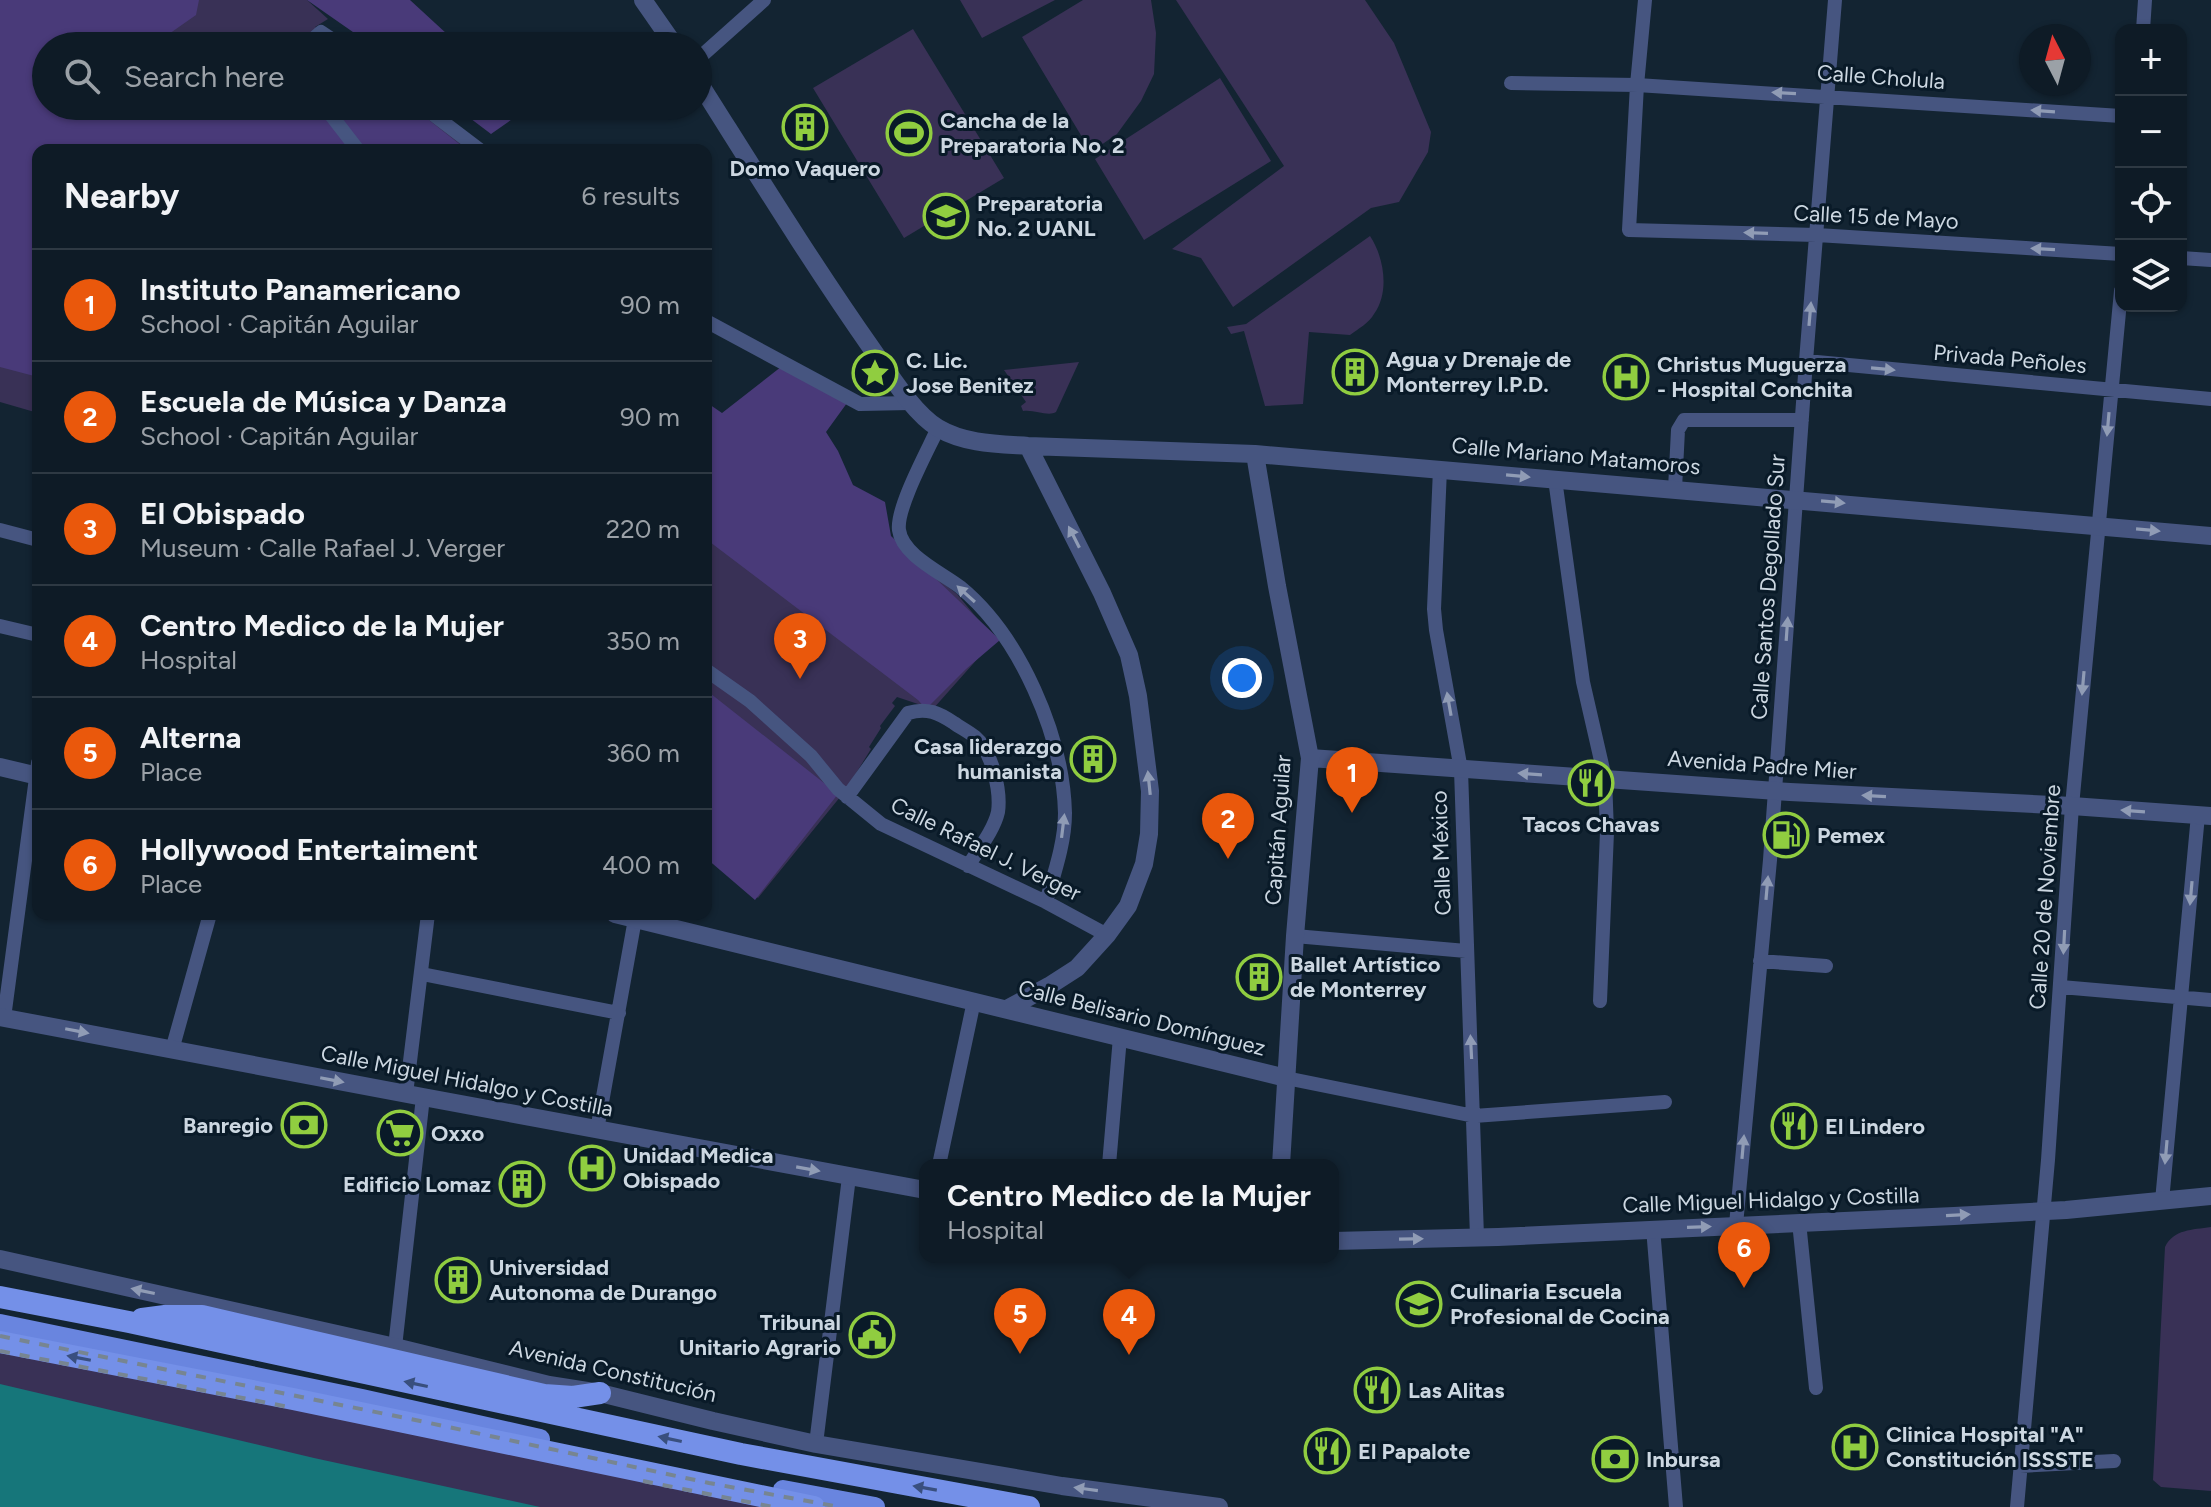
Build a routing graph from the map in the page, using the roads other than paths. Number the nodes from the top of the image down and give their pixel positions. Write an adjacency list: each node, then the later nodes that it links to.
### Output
1 (643, 0): 7 (street)
2 (764, 0): 8 (street)
3 (1645, 0): 10 (street)
4 (1835, 0): 11 (street, Calle Santos Degollado Sur)
5 (2145, 0): 6 (street)
6 (2143, 24)
7 (665, 32)
8 (712, 46)
9 (1511, 83): 10 (street, Calle Cholula)
10 (1637, 85): 11 (street, Calle Cholula, one-way to 10); 18 (street, Calle 15 de Mayo, one-way to 10)
11 (1827, 96): 13 (street, Calle Cholula, one-way to 11); 18 (street, Calle Santos Degollado Sur)
12 (712, 103): 27 (street)
13 (2115, 116)
14 (335, 120): 16 (street)
15 (440, 120): 17 (street)
16 (353, 144)
17 (472, 144)
18 (1817, 235): 19 (street, Calle 15 de Mayo, one-way to 18); 24 (street, Calle Santos Degollado Sur, one-way to 18)
19 (2115, 254)
20 (2187, 258): 21 (street)
21 (2211, 260)
22 (2119, 312): 25 (street, Calle 20 de Noviembre)
23 (712, 324): 27 (street)
24 (1806, 361): 25 (street, Privada Peñoles, one-way to 25); 28 (street, Calle Santos Degollado Sur)
25 (2111, 390): 26 (street, Privada Peñoles); 36 (street, Calle 20 de Noviembre, one-way to 36)
26 (2211, 399)
27 (911, 403): 29 (street)
28 (1802, 420): 34 (street); 35 (street, Calle Santos Degollado Sur)
29 (938, 428): 30 (street, Calle Mariano Matamoros); 54 (street, one-way to 29)
30 (1028, 446): 31 (street, Calle Mariano Matamoros); 59 (street, one-way to 30)
31 (1255, 454): 32 (street, Calle Mariano Matamoros); 43 (street, Capitán Aguilar)
32 (1440, 469): 33 (street, Calle Mariano Matamoros, one-way to 33); 46 (street, Calle México, one-way to 32)
33 (1555, 479): 34 (street, Calle Mariano Matamoros); 47 (street)
34 (1675, 489): 35 (street, Calle Mariano Matamoros)
35 (1796, 499): 36 (street, Calle Mariano Matamoros, one-way to 36); 48 (street, Calle Santos Degollado Sur, one-way to 35)
36 (2098, 526): 38 (street, Calle Mariano Matamoros, one-way to 38); 50 (street, Calle 20 de Noviembre, one-way to 50)
37 (0, 530): 39 (street)
38 (2211, 536)
39 (32, 538)
40 (0, 626): 41 (street)
41 (32, 634)
42 (712, 674): 49 (street, Calle Rafael J. Verger)
43 (1310, 758): 46 (street, Avenida Padre Mier); 60 (street, Capitán Aguilar)
44 (0, 767): 45 (street)
45 (32, 770)
46 (1461, 770): 47 (street, Avenida Padre Mier, one-way to 46); 61 (street, Calle México)
47 (1605, 778): 48 (street, Avenida Padre Mier); 69 (street)
48 (1775, 791): 50 (street, Avenida Padre Mier, one-way to 48); 62 (street, Calle Santos Degollado Sur, one-way to 48)
49 (847, 797): 53 (street, Calle Rafael J. Verger); 53 (street)
50 (2072, 806): 52 (street, Avenida Padre Mier, one-way to 50); 65 (street, Calle 20 de Noviembre, one-way to 65)
51 (32, 812): 72 (street)
52 (2204, 816): 66 (street, one-way to 66)
53 (968, 866): 54 (street, Calle Rafael J. Verger)
54 (1046, 902): 59 (street, Calle Rafael J. Verger)
55 (208, 920): 74 (street)
56 (427, 920): 64 (street)
57 (635, 920): 71 (street)
58 (639, 920): 68 (street, Calle Belisario Domínguez)
59 (1107, 935): 70 (street)
60 (1295, 936): 61 (street); 75 (street, Capitán Aguilar)
61 (1466, 951): 78 (street, Calle México, one-way to 61)
62 (1760, 961): 63 (street); 89 (street, Calle Santos Degollado Sur, one-way to 62)
63 (1826, 966)
64 (422, 974): 71 (street); 76 (street)
65 (2061, 987): 66 (street); 87 (street, Calle 20 de Noviembre)
66 (2182, 996): 67 (street); 86 (street, one-way to 86)
67 (2211, 1000)
68 (974, 1001): 70 (street, Calle Belisario Domínguez); 80 (street)
69 (1600, 1001)
70 (1007, 1009): 73 (street, Calle Belisario Domínguez)
71 (619, 1013): 79 (street)
72 (2, 1017): 74 (street, Calle Miguel Hidalgo y Costilla, one-way to 74)
73 (1120, 1037): 75 (street, Calle Belisario Domínguez); 81 (street)
74 (172, 1050): 76 (street, Calle Miguel Hidalgo y Costilla, one-way to 76)
75 (1286, 1078): 78 (street, Calle Belisario Domínguez); 82 (street, Capitán Aguilar)
76 (414, 1096): 79 (street, Calle Miguel Hidalgo y Costilla); 100 (street)
77 (1665, 1102): 78 (street, Calle Belisario Domínguez)
78 (1474, 1116): 91 (street, Calle México)
79 (597, 1130): 83 (street, Calle Miguel Hidalgo y Costilla, one-way to 83)
80 (940, 1159)
81 (1110, 1159)
82 (1281, 1159)
83 (849, 1177): 84 (street, Calle Miguel Hidalgo y Costilla); 103 (street)
84 (919, 1189)
85 (2211, 1196): 86 (street, Calle Miguel Hidalgo y Costilla)
86 (2162, 1201): 87 (street, Calle Miguel Hidalgo y Costilla)
87 (2043, 1211): 88 (street, Calle Miguel Hidalgo y Costilla, one-way to 87); 105 (street, Calle 20 de Noviembre)
88 (1799, 1222): 89 (street, Calle Miguel Hidalgo y Costilla); 101 (street)
89 (1736, 1225): 90 (street, Calle Miguel Hidalgo y Costilla, one-way to 89)
90 (1653, 1228): 91 (street, Calle Miguel Hidalgo y Costilla); 110 (street)
91 (1477, 1237): 92 (street, Calle Miguel Hidalgo y Costilla, one-way to 91)
92 (1339, 1241)
93 (0, 1259): 100 (street, Avenida Constitución, one-way to 93)
94 (0, 1286): 96 (highway)
95 (0, 1297): 96 (highway)
96 (36, 1305): 97 (highway)
97 (129, 1322): 102 (highway); 108 (highway, one-way to 97)
98 (0, 1324): 107 (main road)
99 (0, 1342): 106 (highway, one-way to 99)
100 (395, 1347): 102 (street, Avenida Constitución)
101 (1816, 1388)
102 (600, 1393): 103 (street, Avenida Constitución)
103 (816, 1444): 109 (street, Avenida Constitución, one-way to 103)
104 (2114, 1461): 105 (street)
105 (2020, 1466): 111 (street, Calle 20 de Noviembre)
106 (814, 1507)
107 (875, 1507)
108 (1029, 1507)
109 (1219, 1507)
110 (1676, 1507)
111 (2017, 1507)

